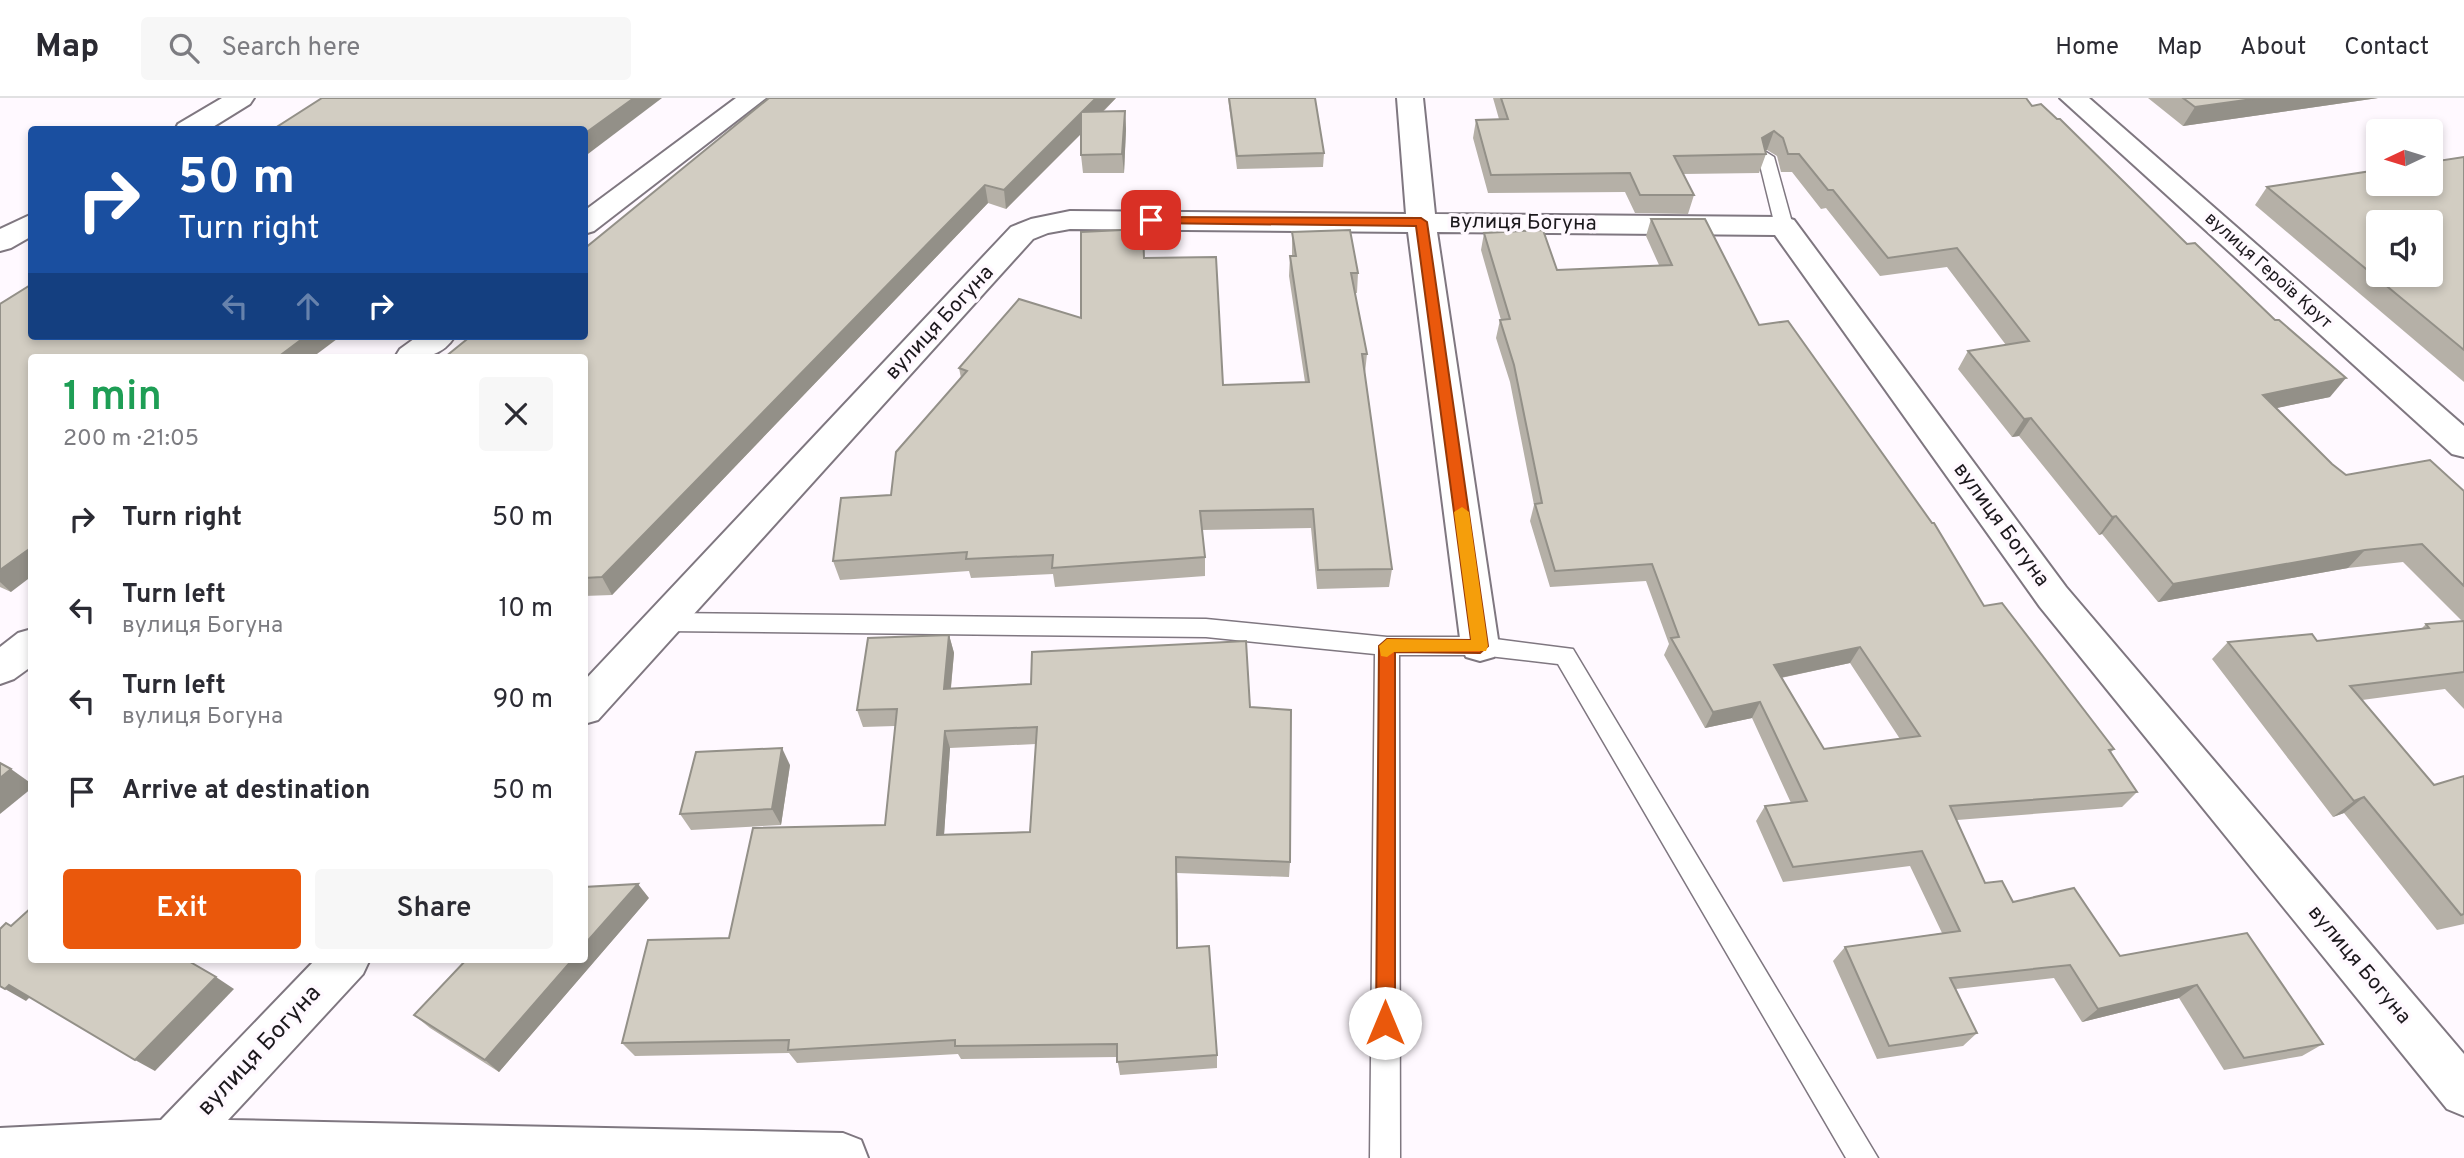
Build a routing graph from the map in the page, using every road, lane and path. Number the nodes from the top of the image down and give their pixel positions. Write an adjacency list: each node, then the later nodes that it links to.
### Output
1 (241, 98): 5 (street)
2 (753, 98): 7 (street)
3 (1410, 98): 8 (street, вулиця Богуна)
4 (2073, 98): 14 (street, вулиця Героїв Крут)
5 (195, 126)
6 (1766, 157): 10 (lane)
7 (588, 222)
8 (1421, 222): 10 (street, вулиця Богуна); 15 (street, вулиця Богуна); 17 (street, вулиця Богуна)
9 (28, 225): 11 (street)
10 (1783, 226): 22 (street, вулиця Богуна)
11 (0, 242)
12 (434, 340): 13 (street)
13 (415, 354)
14 (2464, 445)
15 (666, 622): 16 (lane); 20 (street, вулиця Богуна)
16 (1387, 646): 17 (lane); 26 (lane)
17 (1480, 646): 27 (lane)
18 (28, 648): 19 (street)
19 (0, 668)
20 (588, 704)
21 (343, 963): 23 (street, вулиця Богуна)
22 (2464, 1092)
23 (167, 1151): 24 (street); 25 (street)
24 (0, 1153)
25 (843, 1158)
26 (1385, 1158)
27 (1863, 1158)

